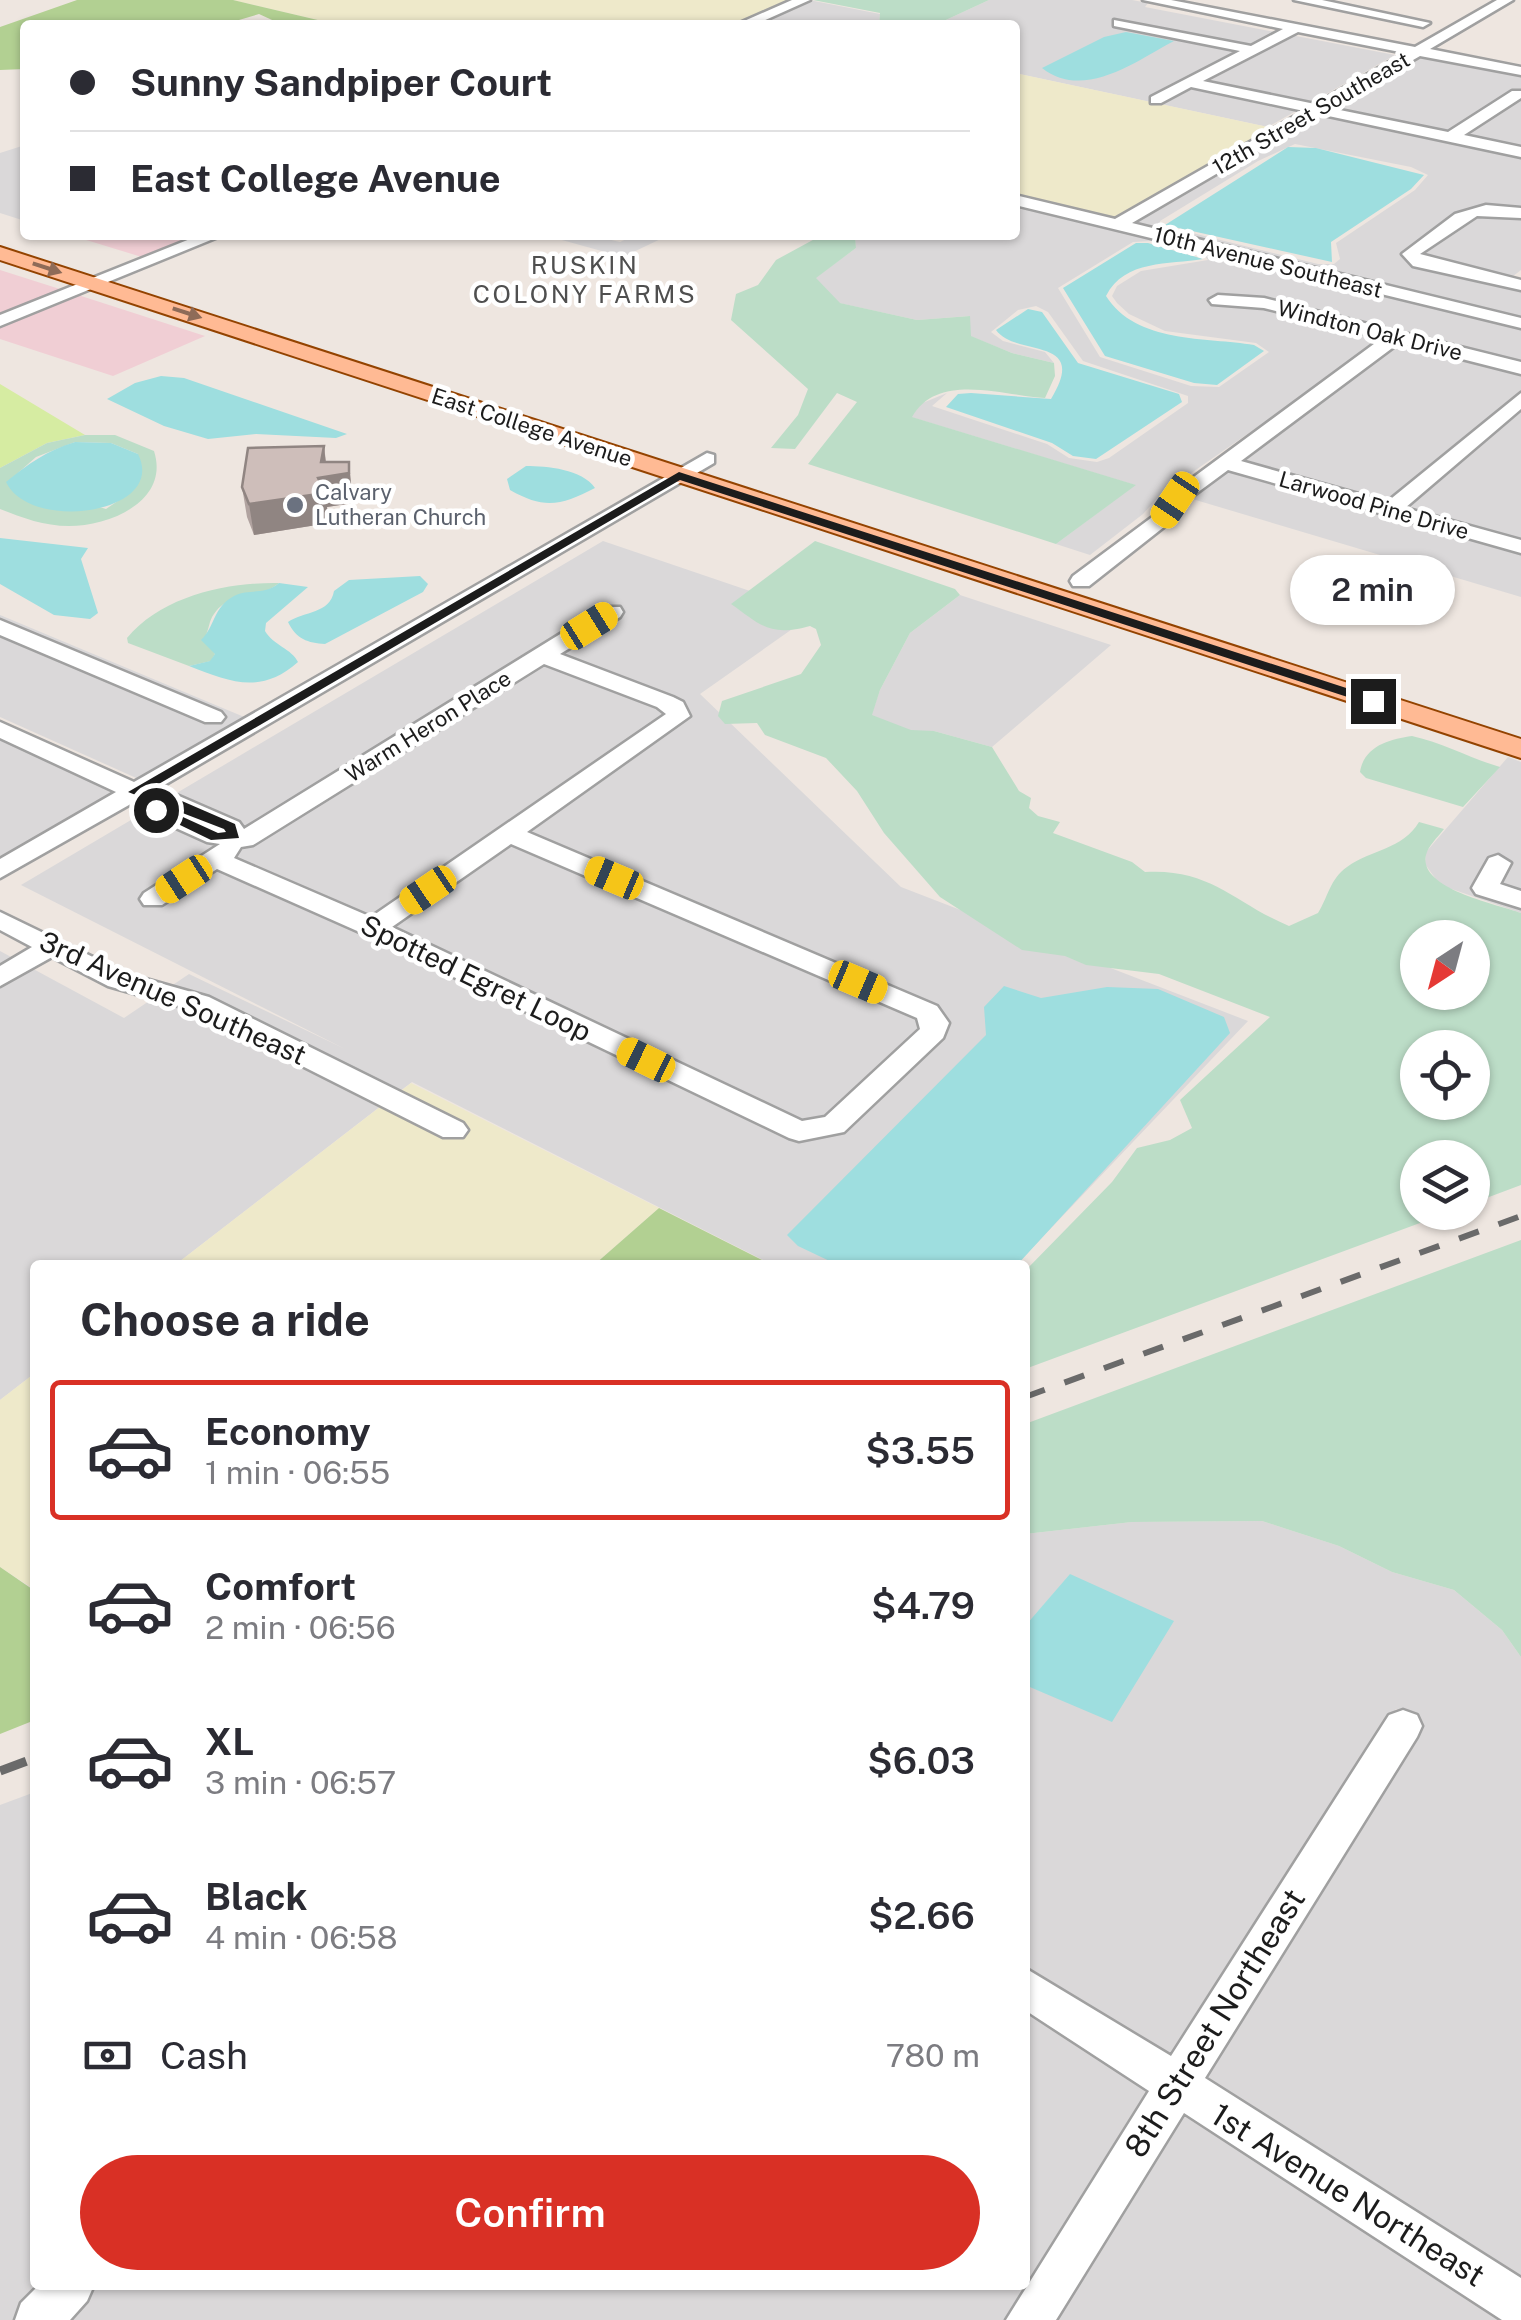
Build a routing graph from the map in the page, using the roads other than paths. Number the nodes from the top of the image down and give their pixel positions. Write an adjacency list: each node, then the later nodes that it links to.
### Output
1 (803, 0): 7 (street)
2 (1150, 0): 10 (street)
3 (1300, 0): 6 (street)
4 (1399, 0): 6 (street)
5 (1506, 0): 12 (street, 12th Street Southeast)
6 (1373, 14): 9 (street)
7 (754, 20)
8 (1119, 23): 11 (street)
9 (1423, 23)
10 (1296, 28): 11 (street); 12 (street)
11 (1254, 50): 14 (street)
12 (1417, 51): 13 (street); 17 (street, 12th Street Southeast)
13 (1521, 71)
14 (1191, 82): 16 (street); 17 (street)
15 (1515, 98): 18 (street)
16 (1156, 100)
17 (1319, 110): 18 (street); 22 (street, 12th Street Southeast)
18 (1451, 137): 19 (street)
19 (1521, 152)
20 (1020, 201): 22 (street, 10th Avenue Southeast)
21 (1521, 213): 27 (street)
22 (1116, 225): 31 (street, 10th Avenue Southeast)
23 (23, 240): 26 (main road, East College Avenue)
24 (202, 240): 26 (street)
25 (0, 253): 28 (main road, East College Avenue, one-way to 28)
26 (124, 271): 28 (street); 35 (main road, East College Avenue)
27 (1518, 282)
28 (94, 283): 30 (street); 37 (main road, East College Avenue, one-way to 37)
29 (1218, 300): 32 (street, Windton Oak Drive)
30 (0, 321)
31 (1521, 323)
32 (1397, 336): 33 (street, Windton Oak Drive); 36 (street)
33 (1521, 368)
34 (1521, 399): 38 (street)
35 (707, 459): 37 (street); 40 (main road, East College Avenue)
36 (1226, 463): 38 (street, Larwood Pine Drive); 40 (street)
37 (679, 476): 44 (main road, East College Avenue); 50 (street)
38 (1390, 510): 39 (street, Larwood Pine Drive)
39 (1521, 547)
40 (1080, 581): 46 (main road, East College Avenue)
41 (612, 612): 43 (street, Warm Heron Place)
42 (0, 628): 45 (street)
43 (542, 655): 51 (street); 52 (street, Warm Heron Place)
44 (1336, 689): 48 (main road); 49 (main road, East College Avenue)
45 (212, 718)
46 (1521, 723)
47 (0, 729): 50 (street)
48 (1521, 739)
49 (1521, 749)
50 (146, 797): 52 (street); 55 (street)
51 (510, 834): 59 (street); 59 (street, Spotted Egret Loop)
52 (239, 838): 53 (street, Warm Heron Place)
53 (215, 860): 56 (street, Warm Heron Place); 59 (street, Spotted Egret Loop)
54 (1498, 863): 57 (street)
55 (0, 870)
56 (153, 899)
57 (1521, 900)
58 (0, 920): 60 (street, 3rd Avenue Southeast)
59 (373, 928)
60 (53, 946): 61 (street); 62 (street, 3rd Avenue Southeast)
61 (0, 978)
62 (453, 1130)
63 (1403, 1726): 65 (street, 8th Street Northeast)
64 (1030, 1990): 65 (street, 1st Avenue Northeast)
65 (1175, 2086): 67 (street, 1st Avenue Northeast); 69 (street, 8th Street Northeast)
66 (65, 2290): 68 (street)
67 (1521, 2305)
68 (38, 2320)
69 (1029, 2320)

